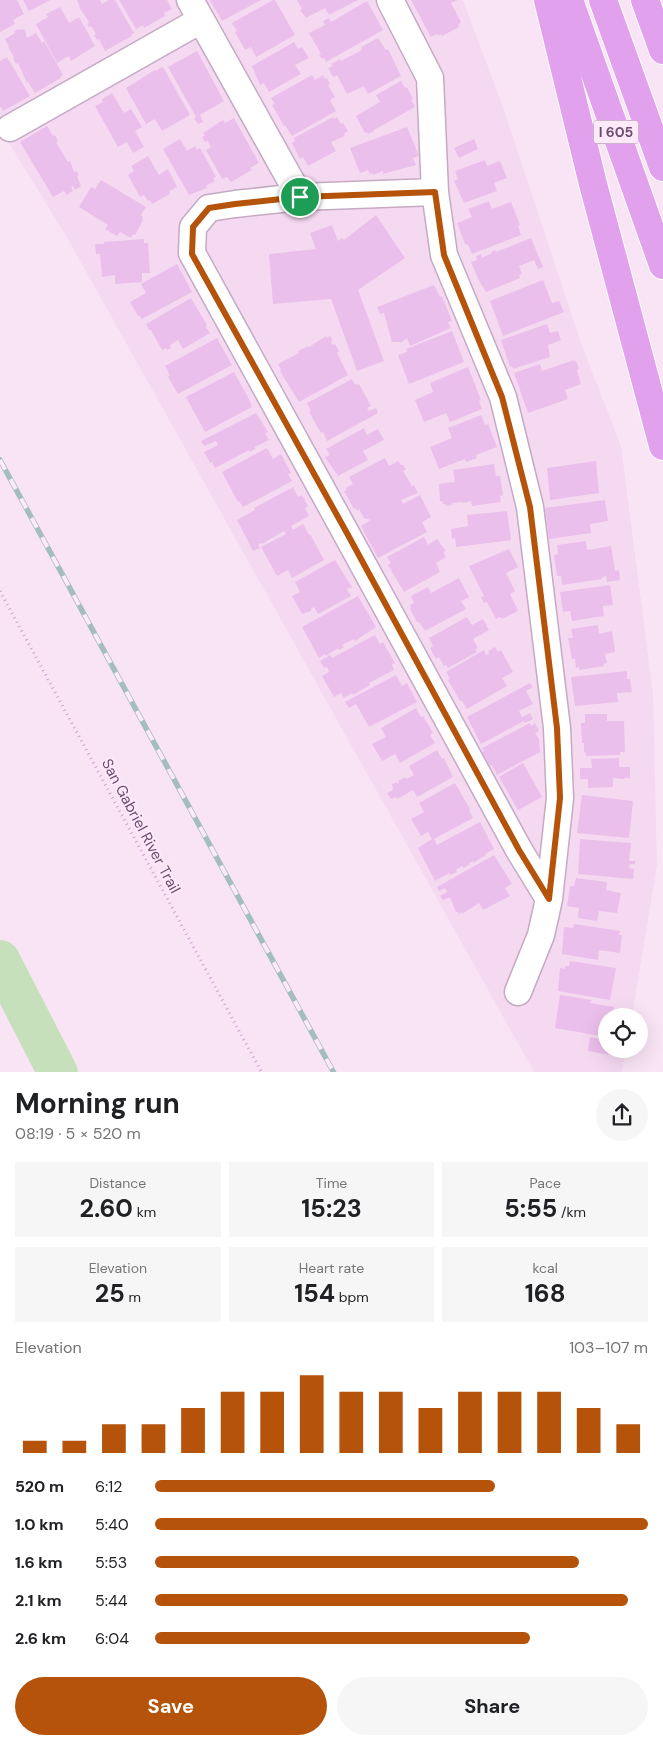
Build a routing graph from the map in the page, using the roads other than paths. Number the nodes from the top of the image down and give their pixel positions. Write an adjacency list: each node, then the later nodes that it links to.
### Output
1 (390, 0): 12 (lane)
2 (548, 0): 15 (highway)
3 (569, 0): 14 (highway, I 605)
4 (603, 0): 11 (highway)
5 (617, 0): 9 (highway)
6 (645, 0): 8 (highway)
7 (196, 10): 10 (lane); 13 (lane)
8 (663, 50)
9 (663, 126)
10 (10, 128)
11 (663, 168)
12 (435, 192): 13 (lane); 16 (lane)
13 (300, 197): 16 (lane)
14 (663, 265)
15 (663, 446)
16 (549, 899): 17 (lane)
17 (518, 992)

